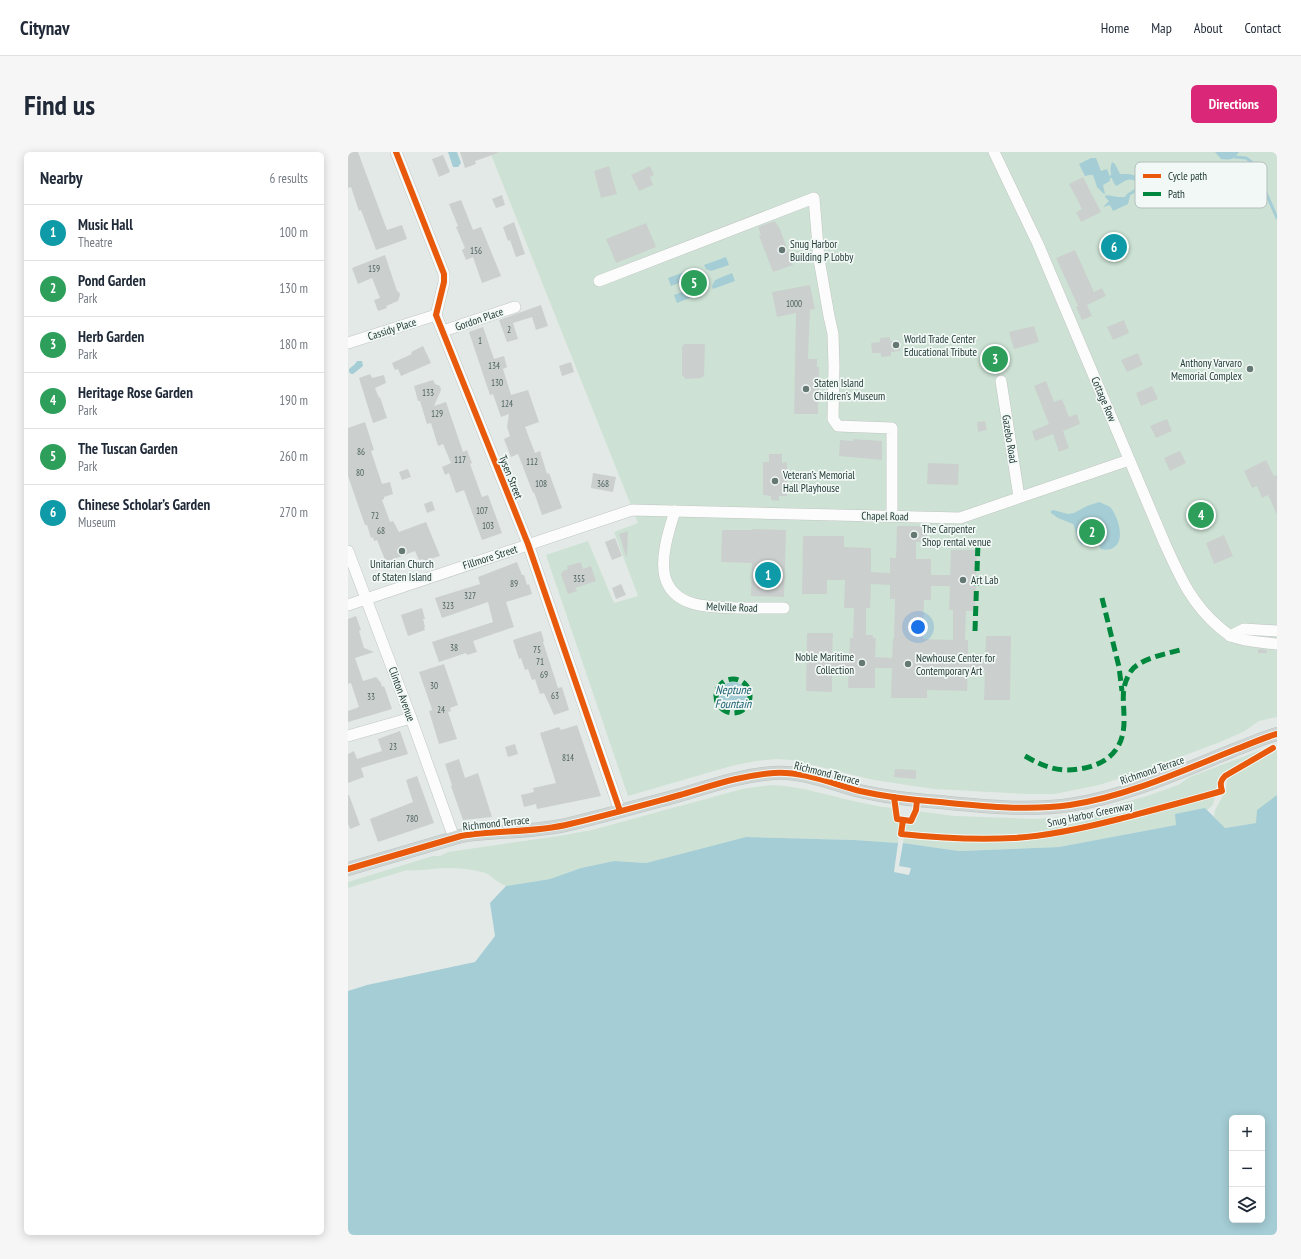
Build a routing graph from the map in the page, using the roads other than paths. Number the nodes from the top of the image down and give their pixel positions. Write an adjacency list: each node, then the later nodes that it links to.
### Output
1 (396, 152): 5 (street)
2 (994, 152): 9 (street, Cottage Row)
3 (598, 280): 13 (street)
4 (515, 307): 6 (street, Gordon Place)
5 (436, 315): 6 (street, Tysen Street); 7 (street, Cassidy Place)
6 (443, 331): 14 (street, Tysen Street)
7 (348, 343)
8 (1001, 381): 10 (street, Gazebo Road)
9 (1129, 460): 10 (street, Chapel Road); 20 (street, Cottage Row)
10 (1019, 497): 13 (street, Chapel Road)
11 (632, 510): 12 (street, Chapel Road); 14 (street, Fillmore Street)
12 (675, 511): 13 (street, Chapel Road); 18 (street, Melville Road)
13 (892, 516)
14 (528, 544): 16 (street, Fillmore Street); 25 (street, Tysen Street)
15 (348, 550): 16 (street, Clinton Avenue)
16 (367, 598): 17 (street, Fillmore Street); 22 (street, Clinton Avenue)
17 (348, 604)
18 (784, 608)
19 (1277, 631): 20 (street)
20 (1230, 636): 21 (street, Cottage Row)
21 (1277, 644)
22 (411, 718): 24 (street); 26 (street, Clinton Avenue)
23 (1277, 734): 25 (main road, Richmond Terrace)
24 (348, 736)
25 (620, 811): 26 (main road, Richmond Terrace)
26 (454, 838): 27 (main road, Richmond Terrace)
27 (348, 869)

